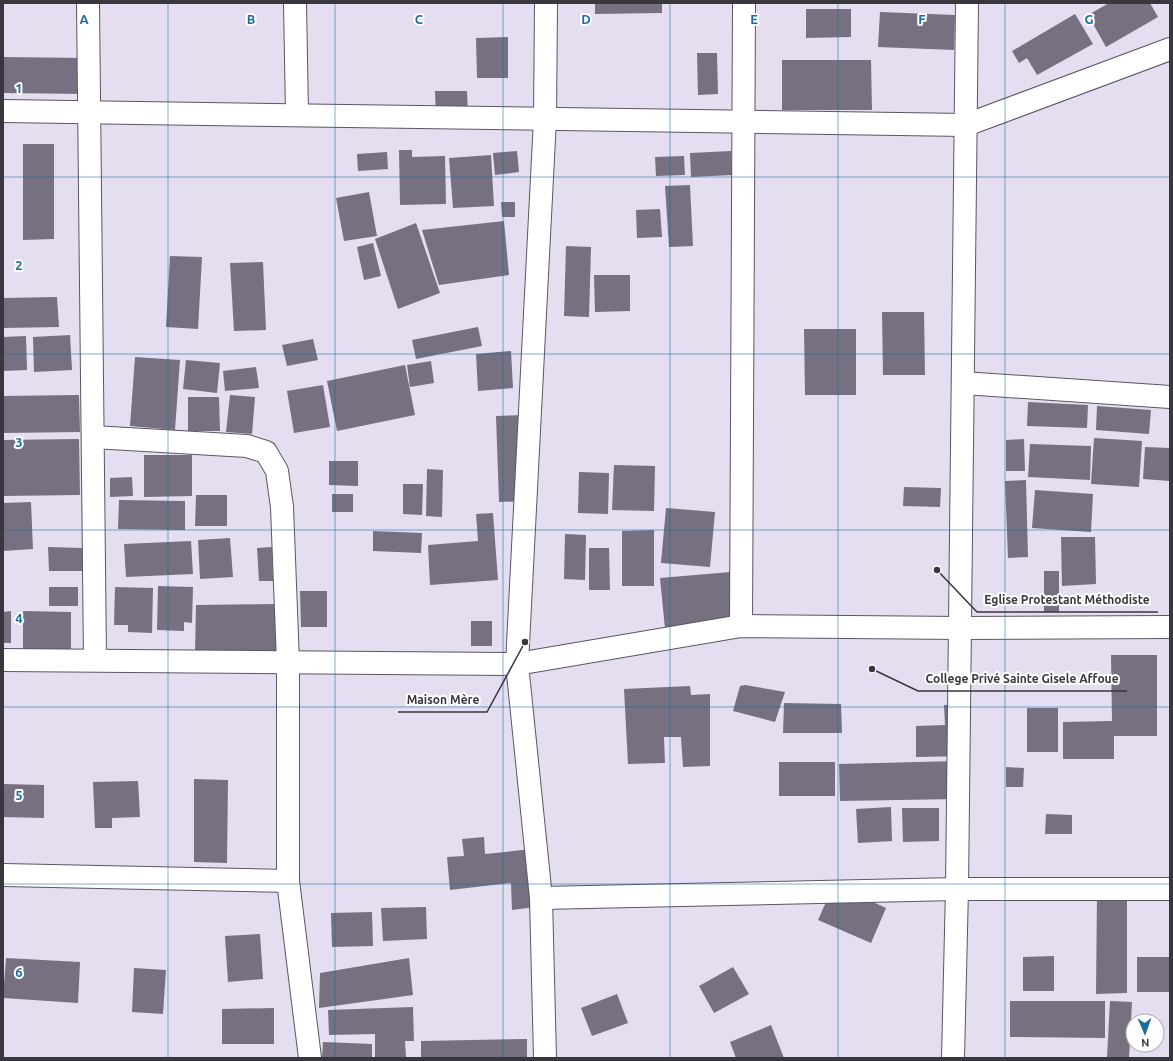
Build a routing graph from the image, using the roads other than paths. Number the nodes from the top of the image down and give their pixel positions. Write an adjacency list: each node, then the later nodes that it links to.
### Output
1 (88, 3): 8 (street)
2 (295, 3): 9 (street)
3 (546, 3): 10 (street)
4 (744, 3): 11 (street)
5 (967, 3): 12 (street)
6 (1170, 50): 12 (street)
7 (3, 111): 8 (street)
8 (89, 112): 9 (street); 15 (street)
9 (297, 115): 10 (street)
10 (546, 118): 11 (street); 22 (street)
11 (744, 122): 12 (street); 16 (street)
12 (966, 125): 13 (street)
13 (963, 383): 14 (street); 17 (street)
14 (1170, 397)
15 (93, 437): 20 (street); 21 (street)
16 (741, 626): 17 (street); 22 (street)
17 (961, 628): 18 (street); 25 (street)
18 (1170, 628)
19 (3, 660): 20 (street)
20 (94, 660): 21 (street)
21 (288, 662): 22 (street); 24 (street)
22 (517, 664): 27 (street)
23 (3, 875): 24 (street)
24 (288, 881): 28 (street)
25 (958, 889): 26 (street); 27 (street); 30 (street)
26 (1170, 889)
27 (541, 898): 29 (street)
28 (310, 1058)
29 (545, 1058)
30 (953, 1058)

